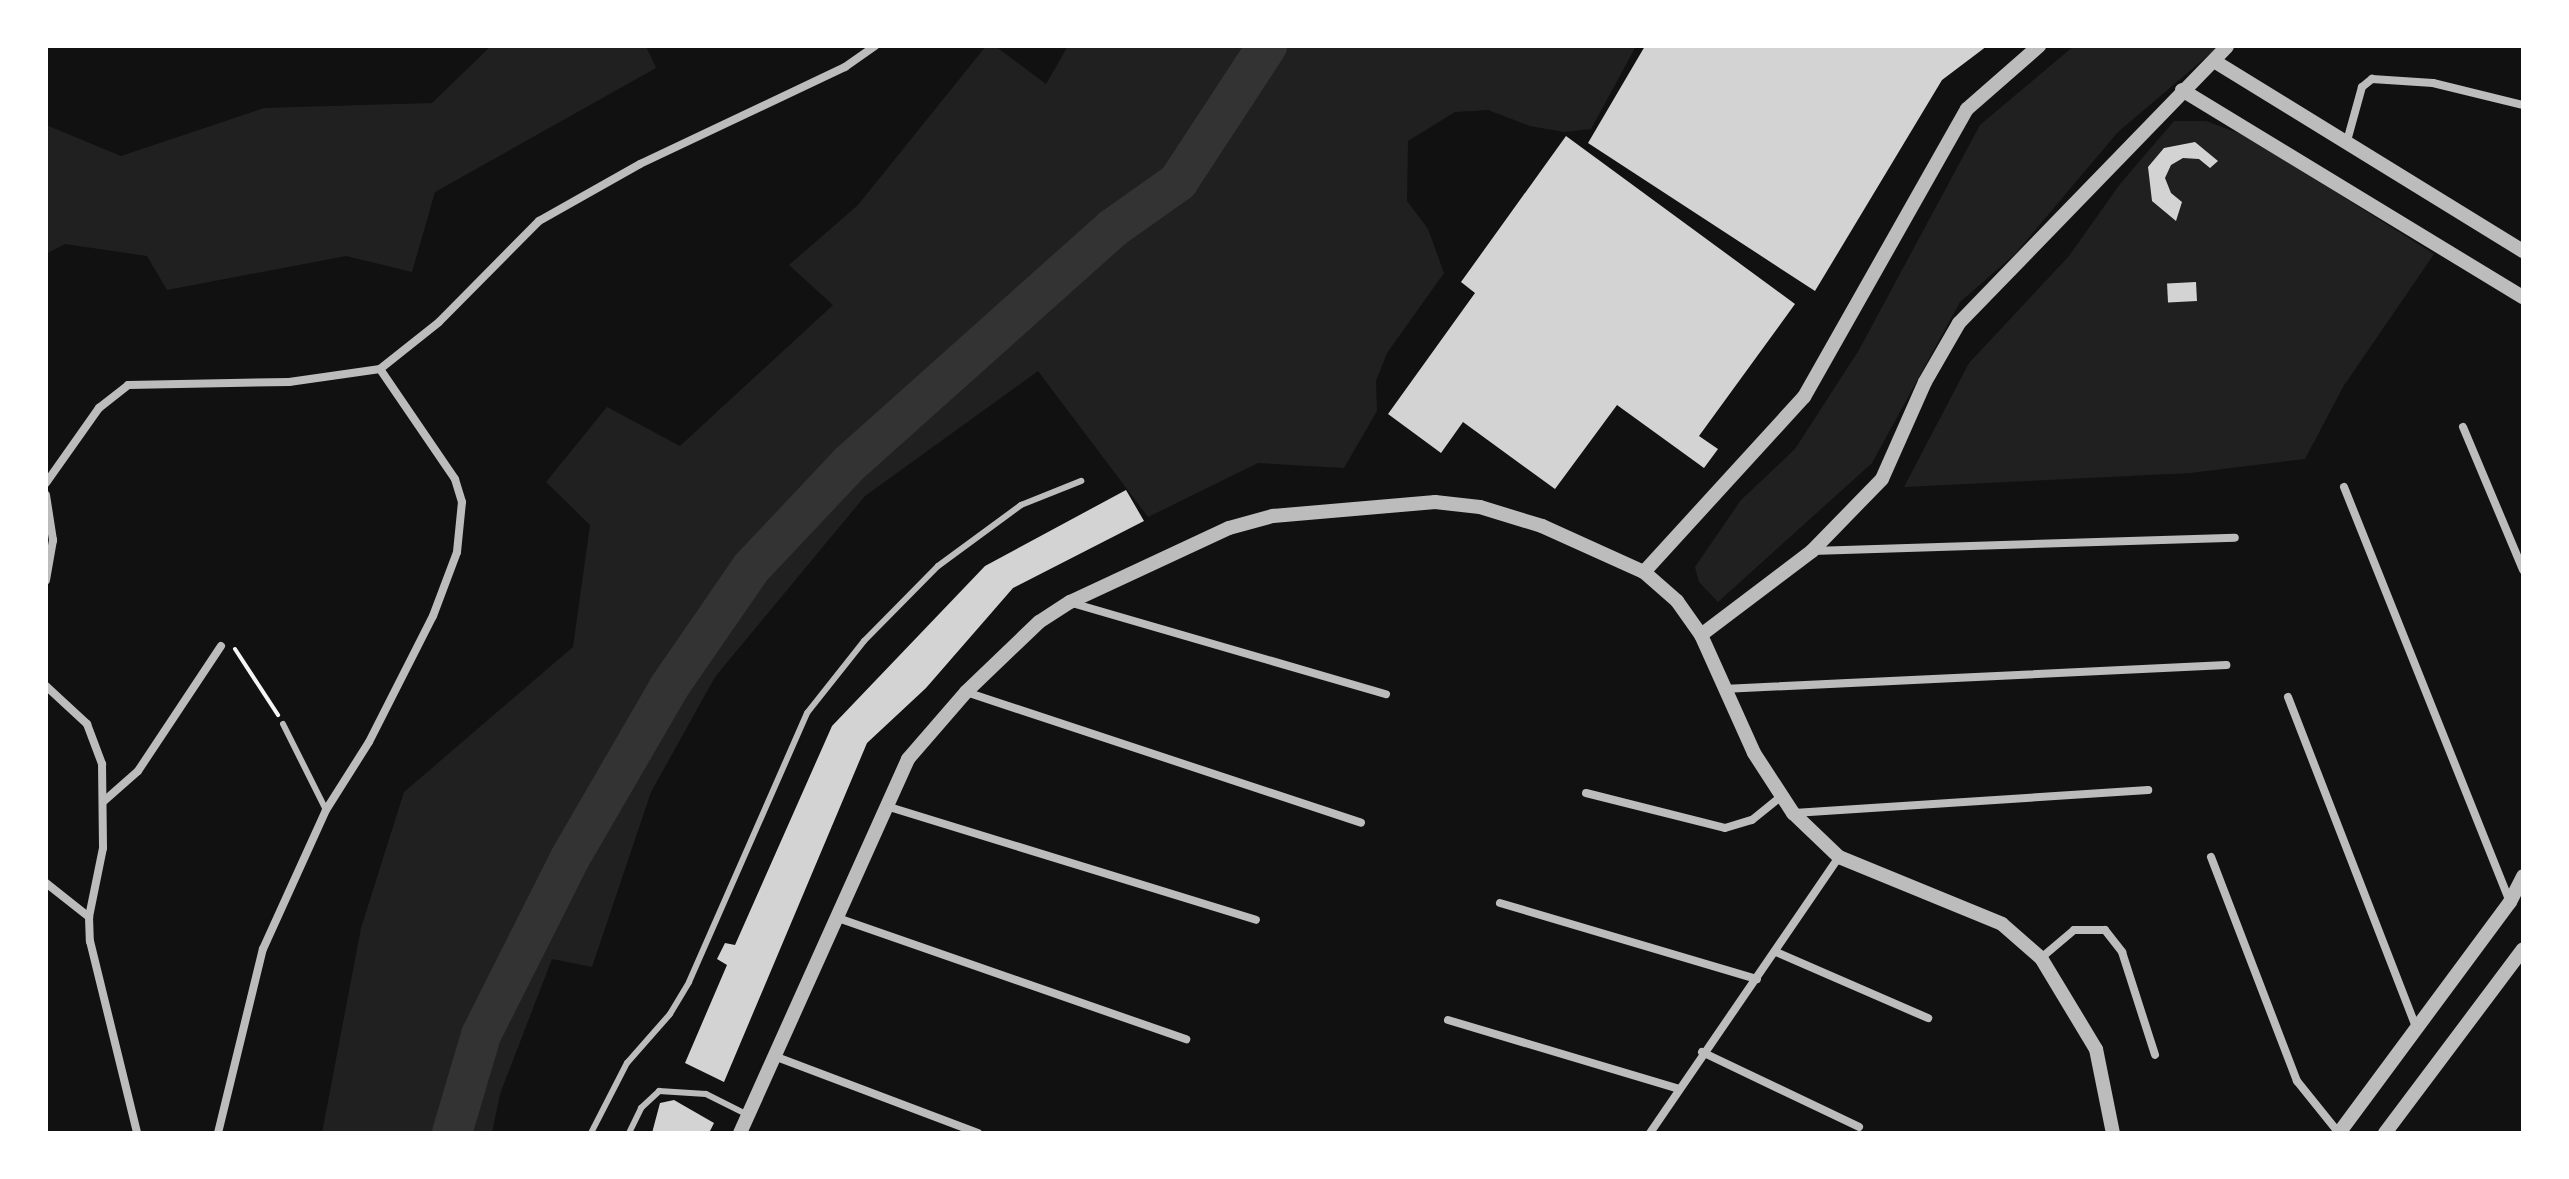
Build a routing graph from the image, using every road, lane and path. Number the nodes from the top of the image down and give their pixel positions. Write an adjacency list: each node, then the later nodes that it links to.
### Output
1 (875, 46): 10 (street)
2 (2039, 46): 19 (street)
3 (2227, 46): 4 (street)
4 (2214, 61): 5 (street); 7 (street)
5 (2182, 90): 9 (street); 17 (street)
6 (2523, 105): 7 (street)
7 (2347, 141): 8 (street)
8 (2523, 251)
9 (2523, 297)
10 (380, 369): 13 (street); 36 (street)
11 (2463, 427): 18 (street)
12 (1081, 481): 64 (lane)
13 (46, 483)
14 (2344, 487): 43 (street)
15 (46, 495): 20 (street)
16 (2235, 538): 17 (street)
17 (1812, 551): 22 (street)
18 (2523, 570)
19 (1644, 572): 21 (street); 22 (street)
20 (46, 580)
21 (1070, 602): 27 (street); 28 (street)
22 (1701, 635): 26 (street)
23 (221, 646): 30 (path); 34 (street)
24 (2226, 665): 26 (street)
25 (46, 686): 34 (street)
26 (1723, 689): 33 (street)
27 (966, 692): 35 (street); 38 (street)
28 (1386, 694)
29 (2288, 697): 54 (street)
30 (283, 724): 36 (lane)
31 (2148, 790): 37 (street)
32 (1586, 793): 33 (street)
33 (1780, 797): 37 (street)
34 (104, 801): 45 (street)
35 (886, 806): 46 (street); 47 (street)
36 (326, 810): 63 (street)
37 (1793, 813): 39 (street)
38 (1361, 823)
39 (1839, 857): 49 (street); 50 (street)
40 (2211, 857): 70 (street)
41 (2523, 876): 43 (street)
42 (46, 883): 45 (street)
43 (2510, 902): 54 (street)
44 (1500, 903): 51 (street)
45 (89, 917): 62 (street)
46 (834, 917): 55 (street); 58 (street)
47 (1256, 920)
48 (2523, 949): 71 (street)
49 (1776, 952): 51 (street); 52 (street)
50 (2041, 958): 57 (street); 69 (street)
51 (1757, 979): 56 (street)
52 (1928, 1018)
53 (1448, 1020): 59 (street)
54 (2416, 1027): 70 (street)
55 (1186, 1039)
56 (1702, 1052): 59 (street); 61 (street)
57 (2155, 1055)
58 (774, 1056): 60 (street); 67 (street)
59 (1679, 1089): 68 (street)
60 (749, 1115): 65 (lane); 66 (street)
61 (1859, 1127)
62 (137, 1133)
63 (218, 1133)
64 (591, 1133)
65 (629, 1133)
66 (740, 1133)
67 (978, 1133)
68 (1650, 1133)
69 (2113, 1133)
70 (2339, 1133)
71 (2385, 1133)

